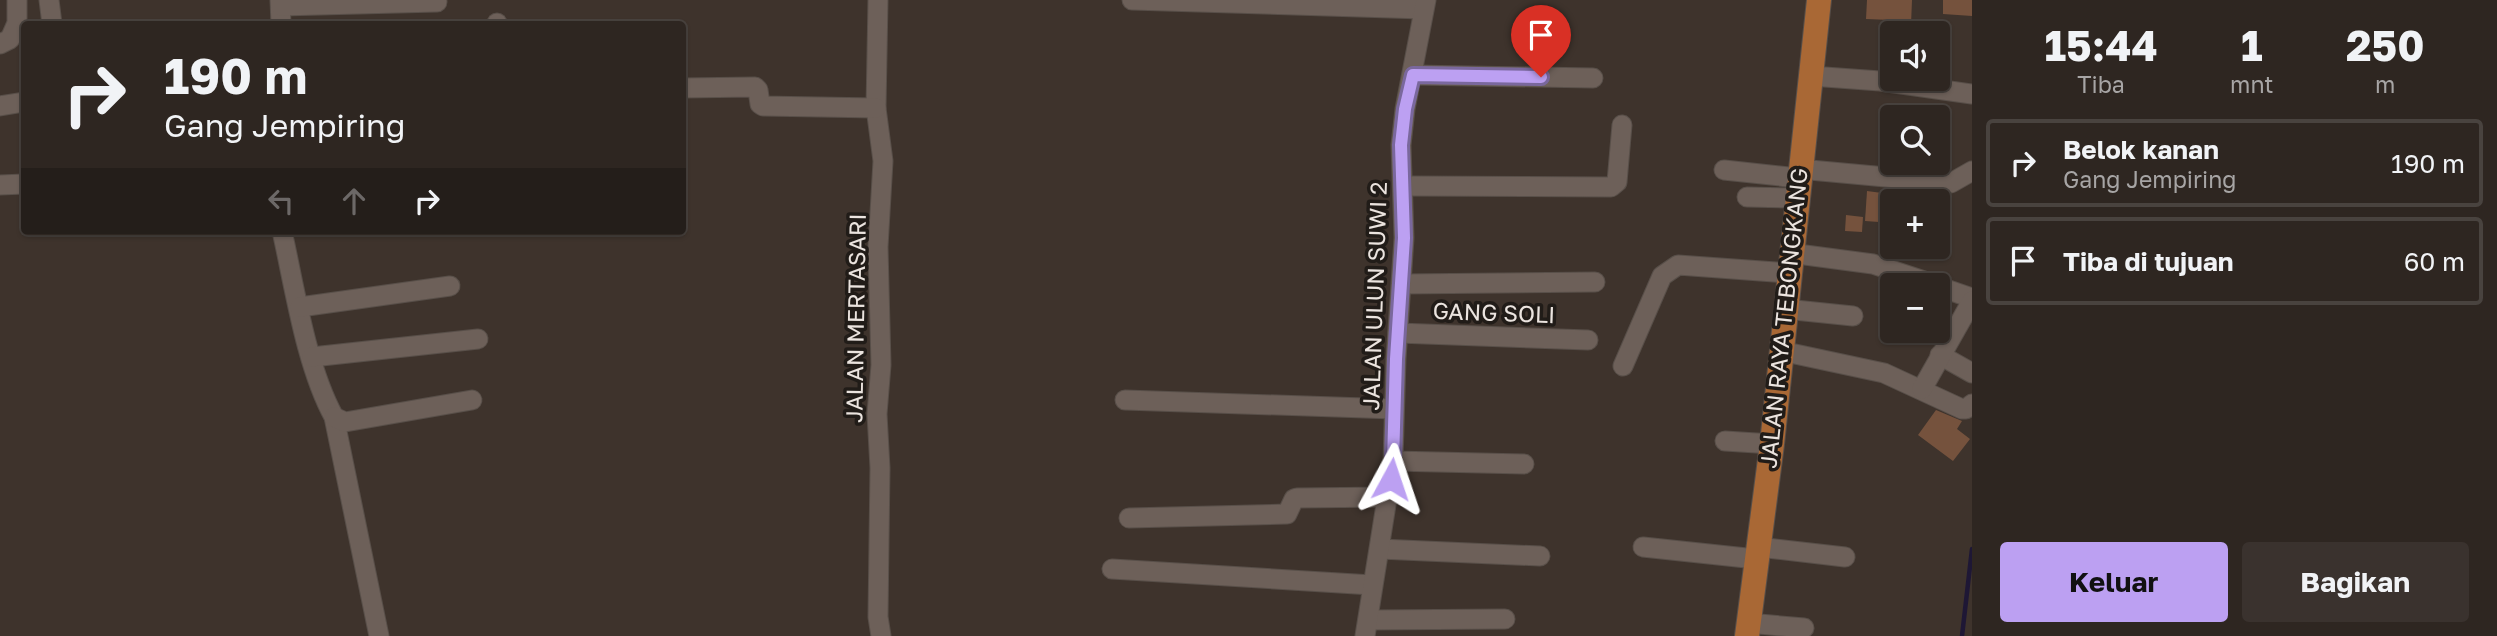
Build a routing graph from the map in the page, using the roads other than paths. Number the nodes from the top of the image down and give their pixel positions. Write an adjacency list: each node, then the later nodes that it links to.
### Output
1 (17, 0): 10 (street)
2 (49, 0): 9 (street)
3 (878, 0): 18 (street, JALAN MERTASARI)
4 (1132, 0): 7 (street)
5 (1819, 0): 12 (main road, JALAN RAYA TEBONGKANG)
6 (437, 2): 8 (street)
7 (1425, 5): 11 (street, JALAN ULUN SUWI 2)
8 (280, 10)
9 (52, 21)
10 (0, 44)
11 (1413, 75): 13 (street); 25 (street, JALAN ULUN SUWI 2)
12 (1811, 76): 15 (street); 22 (main road, JALAN RAYA TEBONGKANG)
13 (1593, 78)
14 (686, 88): 18 (street)
15 (1972, 94)
16 (21, 102): 17 (street)
17 (0, 106)
18 (876, 108): 70 (street, JALAN MERTASARI)
19 (1622, 125): 25 (street)
20 (1724, 170): 22 (street)
21 (1972, 171): 22 (street)
22 (1798, 182): 26 (street); 28 (main road, JALAN RAYA TEBONGKANG)
23 (21, 184): 24 (street)
24 (0, 185)
25 (1404, 187): 31 (street, JALAN ULUN SUWI 2)
26 (1747, 197)
27 (283, 235): 35 (street)
28 (1790, 263): 29 (street); 36 (main road, JALAN RAYA TEBONGKANG); 44 (street)
29 (1900, 273)
30 (1595, 282): 31 (street)
31 (1402, 284): 38 (street, JALAN ULUN SUWI 2)
32 (450, 286): 35 (street)
33 (1950, 291): 34 (street)
34 (1972, 300): 42 (street)
35 (300, 307): 43 (street)
36 (1785, 309): 37 (street); 41 (main road, JALAN RAYA TEBONGKANG)
37 (1853, 316)
38 (1398, 333): 40 (street, GANG SOLI); 50 (street, JALAN ULUN SUWI 2)
39 (478, 339): 43 (street)
40 (1588, 340)
41 (1782, 351): 46 (street); 53 (main road, JALAN RAYA TEBONGKANG)
42 (1940, 355): 45 (street); 46 (street)
43 (312, 357): 51 (street)
44 (1623, 366)
45 (1972, 373)
46 (1922, 389): 49 (street)
47 (472, 400): 51 (street)
48 (1125, 400): 50 (street)
49 (1972, 404)
50 (1394, 409): 54 (street, JALAN ULUN SUWI 2)
51 (334, 418): 69 (street)
52 (1725, 441): 53 (street)
53 (1772, 444): 60 (main road, JALAN RAYA TEBONGKANG)
54 (1393, 461): 55 (street); 56 (street, JALAN ULUN SUWI 2)
55 (1524, 464)
56 (1388, 497): 57 (street); 59 (street, JALAN ULUN SUWI 2)
57 (1129, 518)
58 (1643, 547): 60 (street)
59 (1380, 549): 61 (street); 64 (street, JALAN ULUN SUWI 2)
60 (1757, 553): 62 (street); 68 (main road, JALAN RAYA TEBONGKANG)
61 (1539, 556)
62 (1846, 557)
63 (1112, 569): 64 (street)
64 (1372, 584): 66 (street, JALAN ULUN SUWI 2)
65 (1505, 619): 66 (street)
66 (1366, 628)
67 (1804, 628): 68 (street)
68 (1747, 629)
69 (379, 636)
70 (881, 636)

